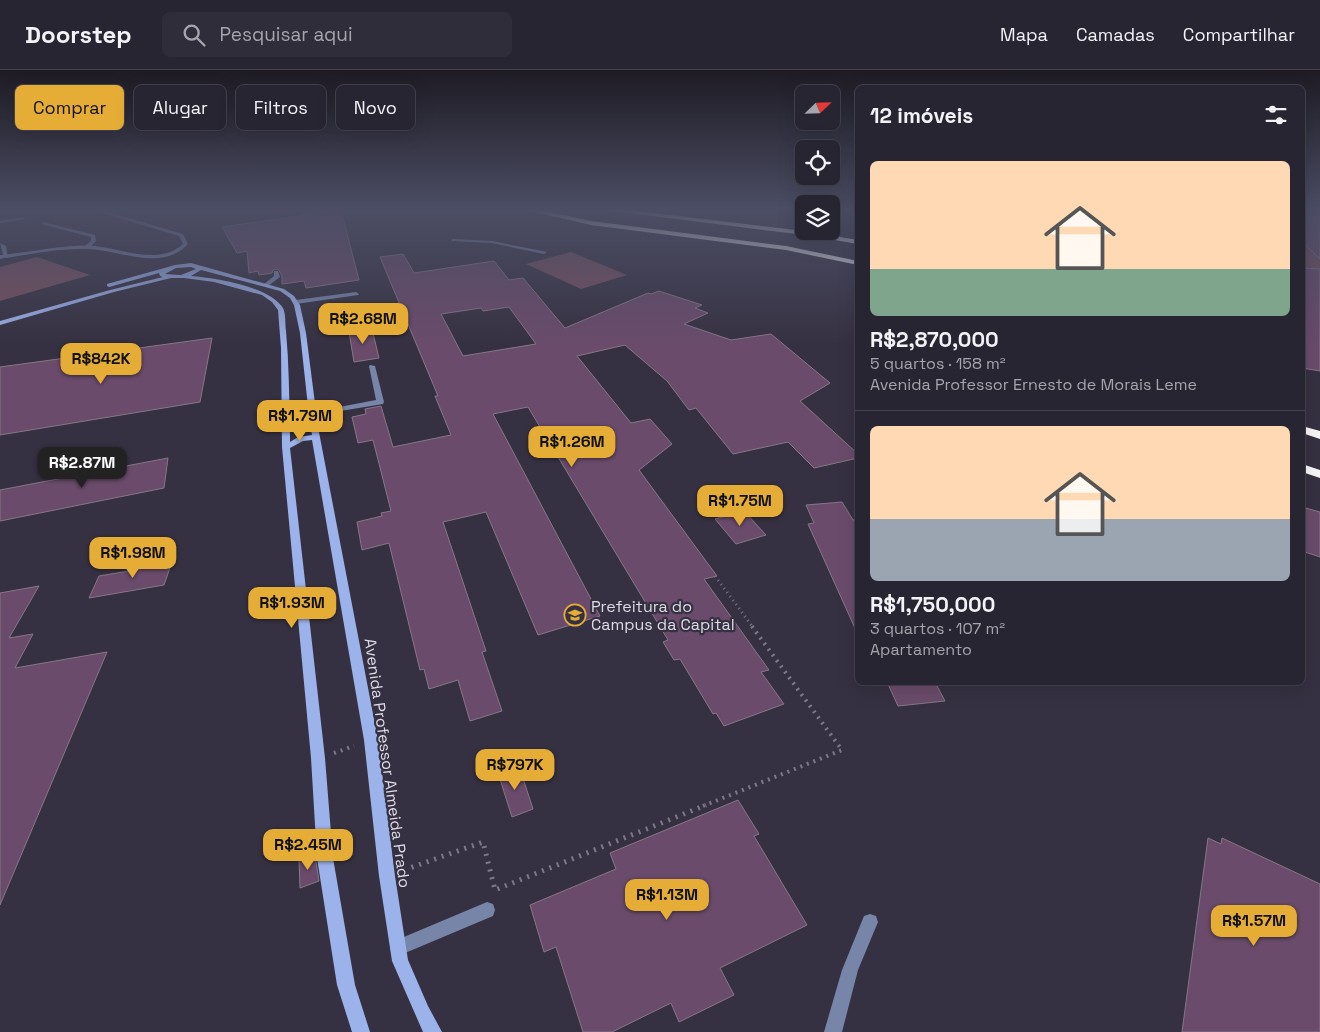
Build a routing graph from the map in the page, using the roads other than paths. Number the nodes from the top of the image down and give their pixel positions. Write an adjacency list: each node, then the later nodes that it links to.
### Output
1 (134, 255): 2 (street)
2 (165, 255)
3 (819, 255): 4 (highway)
4 (855, 262)
5 (198, 266): 6 (street); 8 (street); 9 (street)
6 (168, 268): 8 (street); 12 (street)
7 (276, 272): 9 (street)
8 (176, 277): 13 (street); 16 (street)
9 (266, 285): 11 (street)
10 (356, 294): 11 (street)
11 (296, 302): 15 (street, Avenida Professor Almeida Prado)
12 (0, 318)
13 (0, 324)
14 (372, 366): 15 (street)
15 (313, 414): 18 (street, Avenida Professor Almeida Prado)
16 (285, 429): 18 (street); 20 (street)
17 (1305, 430): 19 (highway)
18 (315, 432): 20 (street); 25 (street, Avenida Professor Almeida Prado)
19 (1320, 435)
20 (286, 447): 26 (street)
21 (1305, 469): 22 (highway)
22 (1320, 474)
23 (487, 910): 25 (street)
24 (870, 922): 28 (street)
25 (398, 948): 27 (street, Avenida Professor Almeida Prado)
26 (361, 1032)
27 (433, 1032)
28 (833, 1032)

